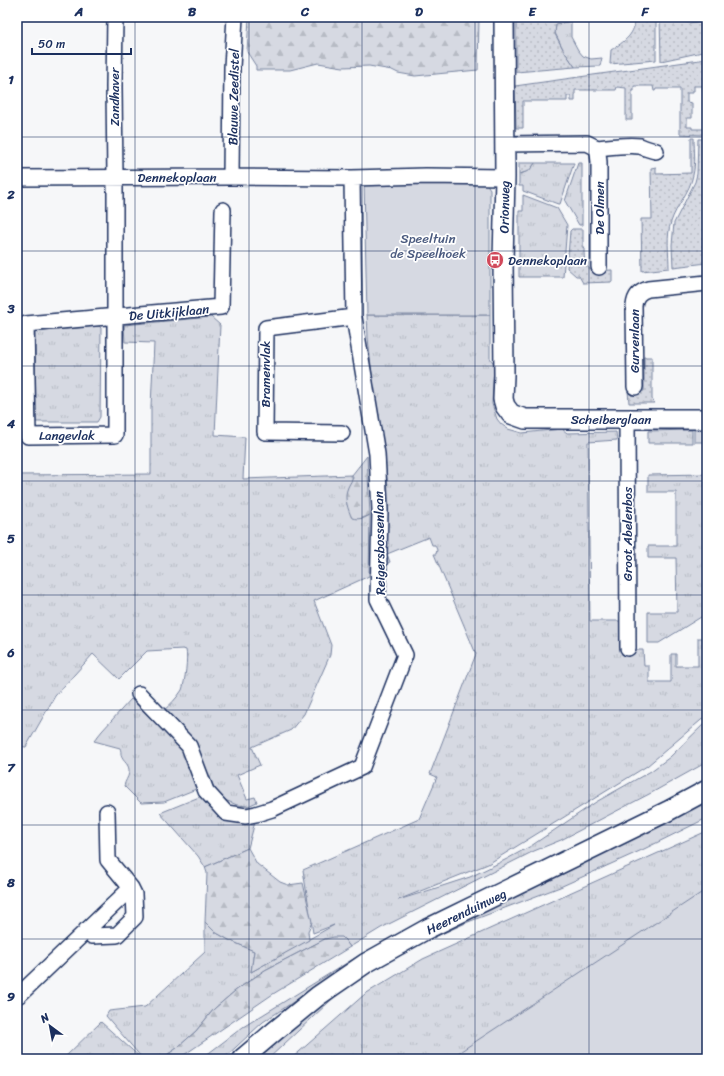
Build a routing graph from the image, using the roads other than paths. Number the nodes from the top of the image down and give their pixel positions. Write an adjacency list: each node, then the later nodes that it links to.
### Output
1 (115, 17): 9 (street, Zandhaver)
2 (235, 17): 7 (street, Blauwe Zeedistel)
3 (504, 17): 4 (street, Orionweg)
4 (505, 144): 5 (street); 11 (street, Orionweg)
5 (597, 148): 6 (street); 13 (street, De Olmen)
6 (656, 151)
7 (231, 177): 9 (street, Dennekoplaan); 10 (street, Dennekoplaan)
8 (17, 178): 9 (street, Dennekoplaan)
9 (115, 178): 15 (street, Langevlak)
10 (352, 178): 11 (street, Dennekoplaan); 16 (street, Reigersbossenlaan)
11 (505, 178): 18 (street, Orionweg)
12 (223, 210): 15 (street, De Uitkijklaan)
13 (599, 267)
14 (707, 283): 17 (street, Gurvenlaan)
15 (115, 316): 15 (street, Langevlak)
16 (354, 317): 21 (street, Bramenvlak); 23 (street, Reigersbossenlaan)
17 (635, 387)
18 (515, 416): 19 (street, Scheiberglaan)
19 (627, 419): 20 (street, Scheiberglaan); 22 (street, Groot Abelenbos)
20 (707, 419)
21 (342, 433)
22 (628, 648)
23 (139, 694)
24 (707, 790): 29 (street, Heerenduinweg)
25 (107, 812): 26 (street)
26 (131, 888): 27 (street); 27 (street)
27 (86, 930): 28 (street)
28 (17, 995)
29 (242, 1059)

